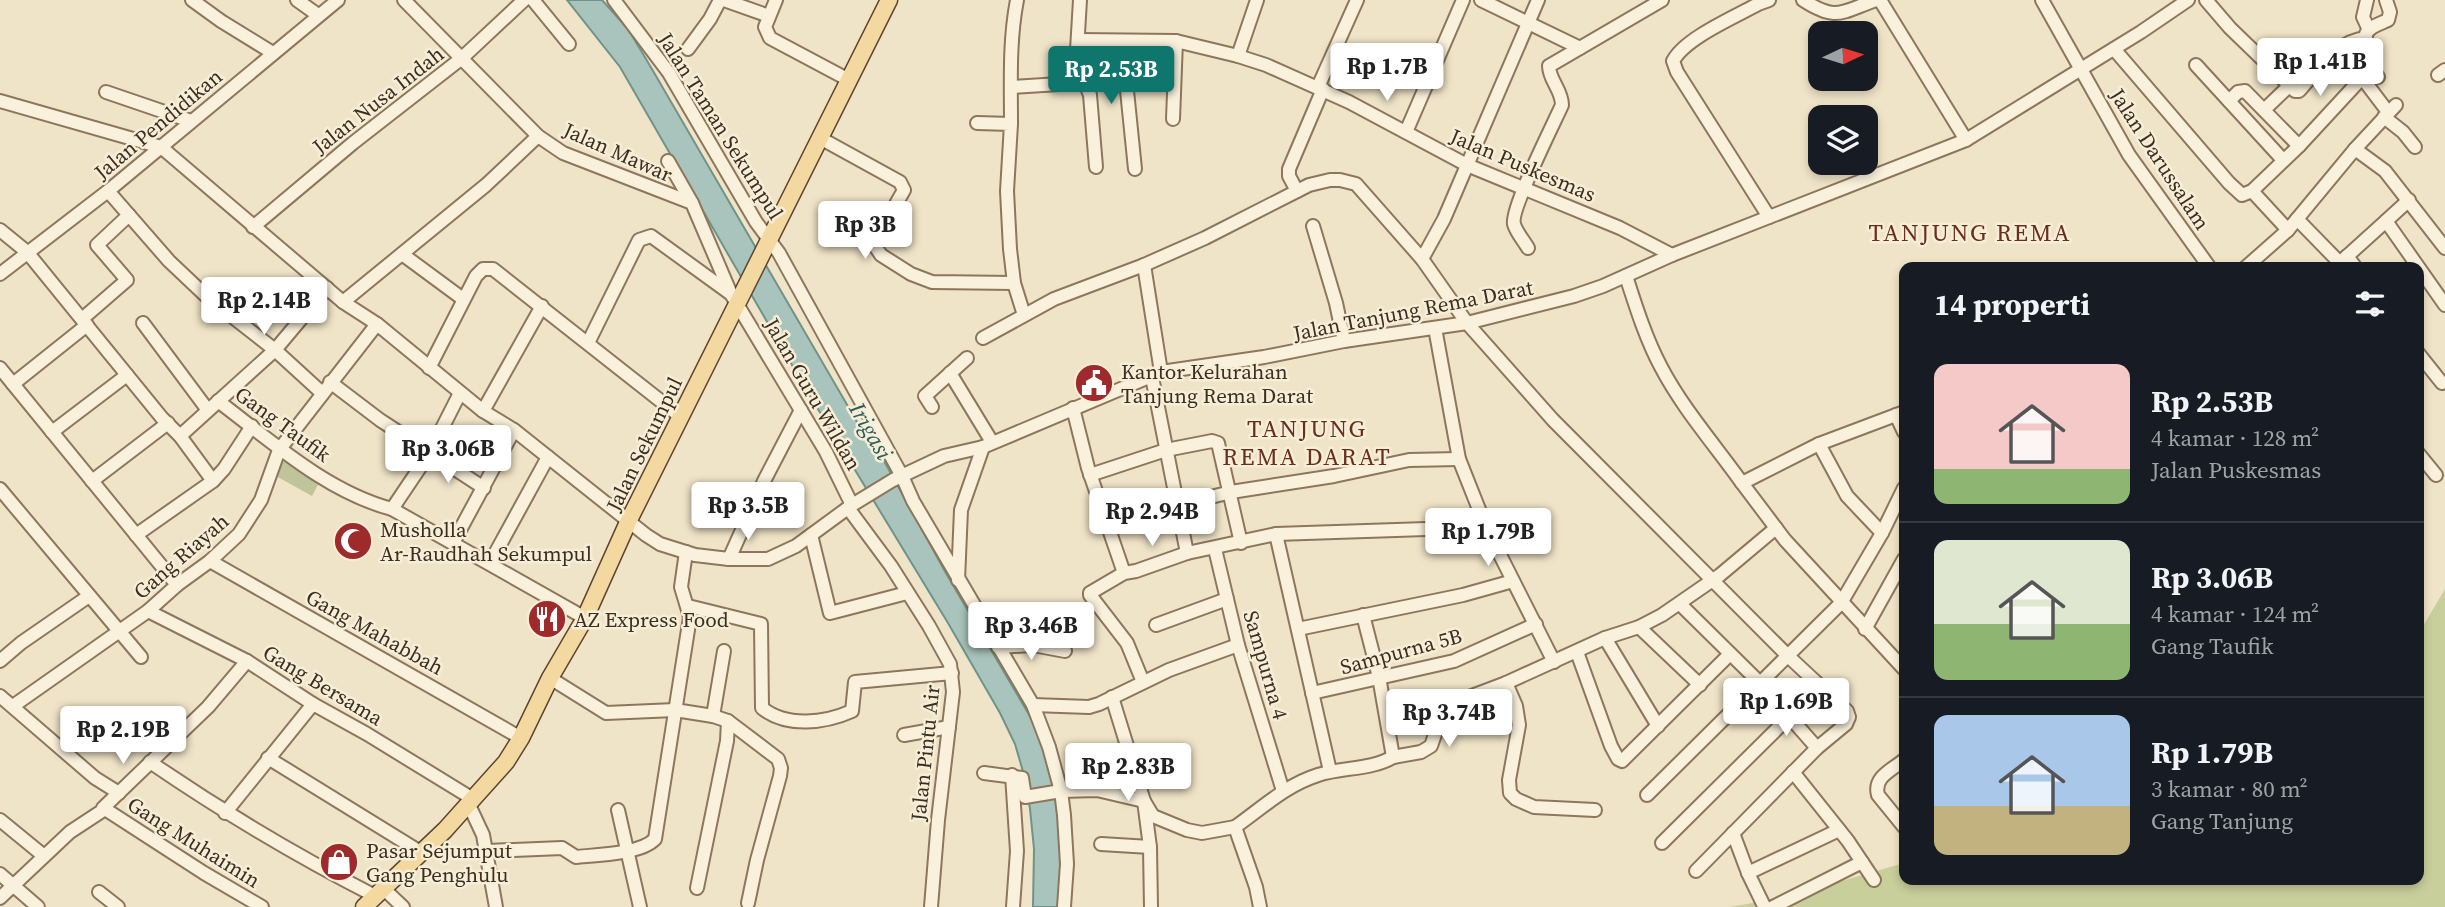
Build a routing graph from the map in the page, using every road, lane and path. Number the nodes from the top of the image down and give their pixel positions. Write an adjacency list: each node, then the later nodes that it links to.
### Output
1 (192, 0): 38 (street)
2 (297, 0): 27 (street)
3 (338, 0): 27 (street, Jalan Pendidikan)
4 (404, 0): 40 (street, Jalan Mawar)
5 (524, 0): 40 (street, Jalan Nusa Indah)
6 (533, 0): 34 (street)
7 (614, 0): 84 (street, Jalan Taman Sekumpul)
8 (722, 0): 28 (street); 36 (street)
9 (776, 0): 28 (street)
10 (889, 0): 45 (main road, Jalan Sekumpul)
11 (1017, 0): 47 (street)
12 (1080, 0): 31 (street)
13 (1257, 0): 39 (street)
14 (1357, 0): 48 (street)
15 (1463, 0): 58 (street)
16 (1481, 0): 29 (street)
17 (1538, 0): 29 (street)
18 (1662, 0): 35 (street)
19 (1769, 0): 78 (street)
20 (1803, 0): 21 (street)
21 (1878, 0): 61 (street)
22 (2187, 0): 37 (street, Jalan Tanjung Rema Darat)
23 (2206, 0): 46 (street)
24 (2367, 0): 30 (street)
25 (2386, 0): 30 (street)
26 (2044, 1): 42 (street, Jalan Darussalam)
27 (318, 15): 38 (street, Jalan Pendidikan)
28 (769, 16): 45 (street)
29 (1529, 22): 35 (street); 68 (street)
30 (2368, 34): 43 (street); 46 (street)
31 (1078, 40): 32 (street, Jalan Puskesmas); 44 (street)
32 (1126, 41): 33 (street, Jalan Puskesmas); 70 (street)
33 (1176, 41): 39 (street, Jalan Puskesmas); 54 (street)
34 (569, 44)
35 (1580, 48): 71 (street)
36 (688, 49)
37 (2114, 49): 42 (street, Jalan Tanjung Rema Darat); 74 (street)
38 (273, 53): 55 (street, Jalan Pendidikan)
39 (1238, 56): 48 (street, Jalan Puskesmas)
40 (463, 58): 59 (street, Jalan Mawar); 81 (street, Jalan Nusa Indah)
41 (2196, 65): 51 (street)
42 (2080, 69): 61 (street, Jalan Tanjung Rema Darat); 91 (street, Jalan Darussalam)
43 (2378, 77)
44 (1077, 78): 47 (street); 69 (street)
45 (849, 80): 60 (main road, Jalan Sekumpul)
46 (2288, 86): 52 (street)
47 (1011, 88): 57 (street)
48 (1321, 88): 58 (street, Jalan Puskesmas); 73 (street)
49 (106, 92): 55 (street)
50 (0, 101): 63 (street)
51 (2229, 101): 52 (street); 66 (street)
52 (2264, 110): 62 (street)
53 (2390, 111): 62 (street); 64 (street); 65 (street)
54 (1173, 119)
55 (191, 121): 63 (street, Jalan Pendidikan)
56 (977, 123): 57 (street)
57 (1011, 124): 99 (street)
58 (1406, 132): 68 (street, Jalan Puskesmas)
59 (538, 136): 76 (street, Jalan Mawar); 88 (street)
60 (820, 138): 84 (main road, Jalan Sekumpul); 99 (street)
61 (1966, 140): 78 (street, Jalan Tanjung Rema Darat)
62 (2299, 146): 66 (street)
63 (161, 147): 72 (street, Jalan Pendidikan); 81 (street, Jalan Tanjung Rema Darat)
64 (2414, 147)
65 (2355, 149): 75 (street); 80 (street)
66 (2283, 160): 74 (street)
67 (668, 161): 76 (street)
68 (1467, 165): 71 (street, Jalan Puskesmas); 90 (street)
69 (1096, 167)
70 (1135, 169)
71 (1524, 189): 85 (street); 89 (street, Jalan Puskesmas)
72 (108, 191): 77 (street); 87 (street, Jalan Pendidikan)
73 (1297, 191): 90 (street); 95 (street)
74 (2252, 191): 80 (street)
75 (2409, 201): 79 (street); 86 (street)
76 (692, 203): 101 (street, Jalan Mawar)
77 (129, 215): 107 (street); 115 (street)
78 (1769, 217): 89 (street, Jalan Tanjung Rema Darat)
79 (2386, 221): 93 (street); 94 (street)
80 (2292, 224): 92 (street); 93 (street)
81 (253, 226): 100 (street, Jalan Tanjung Rema Darat)
82 (1313, 226): 113 (street)
83 (0, 230): 87 (street)
84 (766, 245): 101 (main road, Jalan Sekumpul); 149 (street, Jalan Taman Sekumpul)
85 (1528, 248)
86 (2445, 248)
87 (27, 252): 96 (street, Jalan Pendidikan); 107 (street)
88 (402, 254): 102 (street); 103 (street)
89 (1672, 255): 98 (street, Jalan Tanjung Rema Darat)
90 (1422, 259): 109 (street)
91 (2206, 262)
92 (2251, 262)
93 (2340, 262)
94 (2415, 262)
95 (1144, 265): 106 (street); 121 (street)
96 (0, 274)
97 (2424, 275): 104 (street)
98 (1626, 276): 109 (street, Jalan Tanjung Rema Darat); 152 (street)
99 (1014, 283): 106 (street)
100 (327, 288): 103 (street, Jalan Tanjung Rema Darat); 115 (street)
101 (737, 296): 114 (street); 130 (street, Jalan Guru Wildan); 133 (main road, Jalan Sekumpul)
102 (463, 299): 105 (street); 119 (street)
103 (343, 302): 110 (street, Jalan Tanjung Rema Darat)
104 (2445, 305)
105 (541, 306): 114 (street); 131 (street)
106 (1024, 315): 112 (street)
107 (85, 322): 122 (street); 124 (street)
108 (143, 323): 127 (street, Gang Taufik)
109 (1467, 323): 111 (street, Jalan Tanjung Rema Darat); 178 (street)
110 (377, 324): 119 (street, Jalan Tanjung Rema Darat); 125 (street, Gang Riayah)
111 (1435, 328): 113 (street, Jalan Tanjung Rema Darat); 145 (street)
112 (984, 338)
113 (1344, 341): 121 (street, Jalan Tanjung Rema Darat)
114 (588, 343): 133 (street)
115 (275, 350): 125 (street); 127 (street)
116 (967, 358): 120 (street)
117 (2424, 360): 123 (street)
118 (0, 368): 124 (street)
119 (429, 368): 126 (street, Jalan Tanjung Rema Darat)
120 (950, 373): 128 (street); 139 (street)
121 (1156, 374): 129 (street, Jalan Tanjung Rema Darat); 142 (street)
122 (127, 375): 134 (street); 137 (street)
123 (2442, 383)
124 (13, 384): 137 (street)
125 (326, 388): 141 (street, Gang Riayah); 143 (street)
126 (460, 393): 131 (street, Jalan Tanjung Rema Darat); 143 (street)
127 (213, 405): 135 (street, Gang Taufik); 138 (street)
128 (932, 407)
129 (1073, 408): 139 (street, Jalan Tanjung Rema Darat); 147 (street)
130 (801, 410): 157 (street, Jalan Guru Wildan); 173 (street)
131 (483, 411): 136 (street, Jalan Tanjung Rema Darat)
132 (1899, 414): 140 (street)
133 (681, 416): 160 (main road, Jalan Sekumpul)
134 (168, 423): 138 (street); 150 (street)
135 (252, 426): 141 (street, Gang Taufik); 151 (street)
136 (514, 430): 144 (street, Jalan Tanjung Rema Darat); 153 (street)
137 (52, 432): 150 (street)
138 (180, 436): 151 (street)
139 (987, 444): 149 (street, Jalan Tanjung Rema Darat); 179 (street)
140 (1819, 444): 152 (street); 164 (street)
141 (279, 450): 159 (street, Gang Taufik); 174 (street, Gang Riayah)
142 (1166, 450): 147 (street); 155 (street); 158 (street)
143 (429, 454): 153 (street); 159 (street)
144 (548, 457): 160 (street, Jalan Tanjung Rema Darat); 175 (street)
145 (1459, 459): 155 (street); 162 (street)
146 (2424, 460): 148 (street)
147 (1090, 475): 161 (street)
148 (2436, 475)
149 (898, 478): 157 (street, Jalan Tanjung Rema Darat); 179 (street, Jalan Taman Sekumpul)
150 (92, 481): 166 (street)
151 (213, 481): 166 (street)
152 (1742, 483): 163 (street)
153 (484, 488): 168 (street)
154 (0, 489): 183 (street)
155 (1231, 492): 158 (street); 169 (street)
156 (1899, 498): 164 (street)
157 (852, 505): 167 (street, Jalan Tanjung Rema Darat); 182 (street, Jalan Pintu Air)
158 (1178, 505): 161 (street); 172 (street)
159 (392, 509): 168 (street, Gang Taufik)
160 (629, 520): 171 (street, Jalan Tanjung Rema Darat); 190 (main road, Jalan Sekumpul)
161 (1107, 525): 177 (street)
162 (1486, 527): 165 (street); 180 (street)
163 (1776, 528): 178 (street); 185 (street)
164 (1882, 533): 185 (street)
165 (1276, 534): 169 (street); 194 (street)
166 (136, 535): 181 (street)
167 (811, 536): 173 (street, Jalan Tanjung Rema Darat); 182 (street)
168 (453, 543): 175 (street, Gang Taufik)
169 (1241, 543): 170 (street)
170 (1215, 549): 172 (street); 184 (street, Sampurna 4)
171 (686, 552): 173 (street, Jalan Tanjung Rema Darat); 187 (street)
172 (1187, 553): 177 (street)
173 (729, 559)
174 (210, 561): 181 (street, Gang Riayah); 230 (street, Gang Mahabbah)
175 (490, 563): 190 (street, Gang Taufik)
176 (1899, 568): 195 (street)
177 (1124, 573): 213 (street)
178 (1714, 579): 186 (street); 204 (street)
179 (958, 580): 199 (street, Jalan Taman Sekumpul)
180 (1513, 581): 189 (street); 191 (street)
181 (177, 585): 188 (street, Gang Riayah)
182 (907, 593): 210 (street, Jalan Pintu Air)
183 (89, 596): 196 (street); 206 (street)
184 (1227, 599): 192 (street); 198 (street, Sampurna 4)
185 (1841, 603): 195 (street); 204 (street)
186 (1680, 604): 193 (street); 203 (street)
187 (688, 606): 210 (street); 223 (street)
188 (148, 611): 196 (street, Gang Riayah); 207 (street, Gang Bersama)
189 (1363, 615): 194 (street); 211 (street)
190 (585, 618): 212 (main road, Jalan Sekumpul)
191 (1536, 624): 208 (street); 211 (street, Sampurna 5B)
192 (1156, 625)
193 (1639, 627): 197 (street); 216 (street)
194 (1298, 629): 217 (street)
195 (1865, 629): 209 (street)
196 (120, 632): 205 (street); 222 (street, Gang Riayah)
197 (1605, 638): 202 (street); 227 (street)
198 (1238, 645): 213 (street); 240 (street, Sampurna 4)
199 (998, 648): 201 (street); 221 (street, Jalan Taman Sekumpul)
200 (724, 651): 224 (street)
201 (1065, 651)
202 (1577, 652): 208 (street); 227 (street)
203 (1730, 654): 215 (street); 216 (street)
204 (1788, 656): 215 (street); 231 (street)
205 (141, 657)
206 (0, 661)
207 (247, 661): 220 (street, Gang Bersama); 234 (street)
208 (1554, 662): 214 (street)
209 (1899, 664)
210 (952, 673): 228 (street, Jalan Pintu Air)
211 (1379, 677): 217 (street, Sampurna 5B); 232 (street)
212 (550, 678): 223 (street); 230 (main road, Jalan Sekumpul)
213 (1143, 682): 219 (street)
214 (1506, 683): 232 (street); 248 (street)
215 (1760, 683): 225 (street); 243 (street)
216 (1700, 685): 227 (street)
217 (1312, 693): 236 (street)
218 (0, 696): 222 (street)
219 (1112, 697): 221 (street); 244 (street)
220 (313, 704): 233 (street); 245 (street, Gang Bersama)
221 (1033, 705): 241 (street, Jalan Taman Sekumpul)
222 (13, 706): 242 (street)
223 (675, 709): 224 (street); 259 (street)
224 (713, 716): 226 (street)
225 (1789, 717): 231 (street); 255 (street)
226 (729, 722): 268 (street); 272 (street)
227 (1658, 726)
228 (949, 727): 229 (street); 279 (street, Jalan Pintu Air)
229 (904, 736)
230 (521, 738): 245 (main road, Jalan Sekumpul)
231 (1817, 748): 237 (street)
232 (1393, 757): 236 (street)
233 (268, 758): 249 (street); 260 (street)
234 (150, 762): 242 (street); 249 (street)
235 (1899, 764): 251 (street)
236 (1330, 771): 240 (street)
237 (1793, 772): 253 (street); 254 (street)
238 (984, 773): 239 (street)
239 (1012, 775): 241 (street); 280 (street)
240 (1283, 790): 252 (street)
241 (1057, 792): 244 (street); 281 (street, Jalan Taman Sekumpul)
242 (119, 793): 246 (street)
243 (1647, 795)
244 (1144, 801): 252 (street); 257 (street)
245 (471, 802): 258 (street); 260 (main road, Jalan Sekumpul)
246 (105, 809): 261 (street); 275 (street, Gang Muhaimin)
247 (618, 810): 259 (street)
248 (1595, 810)
249 (225, 813): 270 (street)
250 (0, 820): 261 (street)
251 (1899, 821)
252 (1235, 827): 283 (street)
253 (1839, 830): 262 (street); 264 (street)
254 (1733, 833): 263 (street); 264 (street)
255 (1662, 843)
256 (1101, 844): 257 (street)
257 (1150, 847): 282 (street)
258 (487, 850): 259 (street); 277 (street)
259 (627, 851): 278 (street)
260 (422, 853): 270 (main road, Jalan Sekumpul)
261 (44, 856): 267 (street)
262 (1862, 862): 266 (street); 285 (street)
263 (1696, 871)
264 (1748, 873): 284 (street)
265 (0, 874): 267 (street)
266 (1874, 880)
267 (14, 885): 271 (street); 273 (street)
268 (697, 888)
269 (99, 892): 274 (street)
270 (374, 897): 276 (street)
271 (0, 898)
272 (748, 903)
273 (38, 907)
274 (118, 907)
275 (262, 907)
276 (403, 907)
277 (496, 907)
278 (640, 907)
279 (931, 907)
280 (1013, 907)
281 (1064, 907)
282 (1150, 907)
283 (1260, 907)
284 (1766, 907)
285 (1773, 907)

